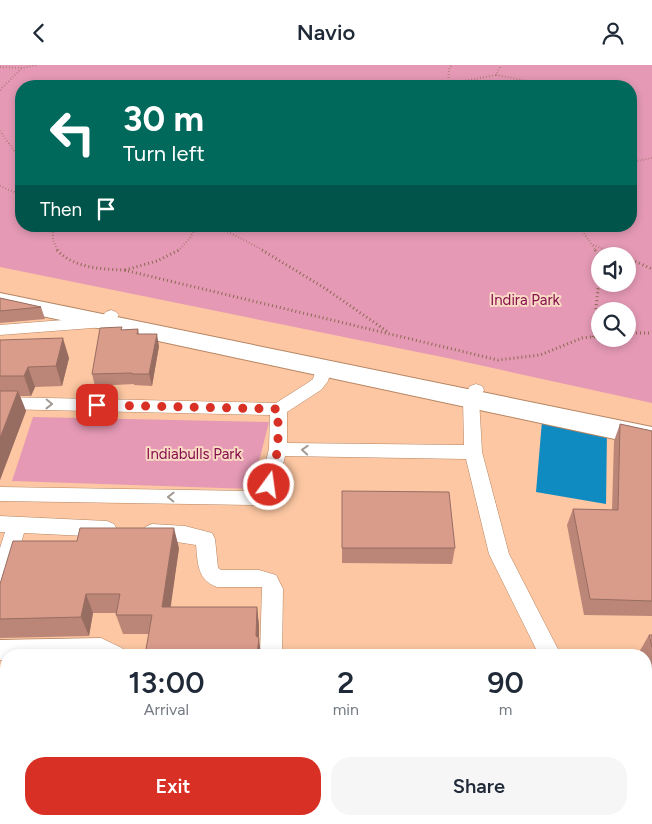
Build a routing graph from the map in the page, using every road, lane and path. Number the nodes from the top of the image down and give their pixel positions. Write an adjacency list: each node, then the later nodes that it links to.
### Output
1 (14, 65): 6 (path)
2 (37, 65): 6 (path)
3 (452, 65): 8 (path)
4 (501, 65): 7 (path)
5 (0, 67): 6 (path)
6 (22, 68): 11 (path)
7 (496, 75): 9 (path); 10 (path)
8 (449, 80)
9 (472, 80)
10 (523, 80)
11 (0, 89)
12 (0, 131): 13 (path)
13 (15, 152)
14 (652, 158): 15 (path)
15 (637, 161)
16 (0, 186): 17 (path)
17 (15, 194)
18 (52, 232): 26 (path)
19 (193, 232): 26 (path)
20 (229, 232): 33 (path)
21 (583, 232): 22 (path)
22 (592, 245): 23 (path)
23 (597, 247)
24 (636, 262): 25 (path)
25 (652, 269)
26 (124, 270): 33 (path)
27 (0, 290): 29 (street)
28 (0, 300): 29 (street)
29 (108, 318): 30 (street); 35 (street); 36 (street)
30 (0, 330)
31 (636, 333): 32 (path)
32 (652, 333)
33 (391, 334): 34 (path)
34 (591, 337)
35 (322, 374): 36 (street); 38 (street)
36 (474, 395): 39 (street); 40 (street); 42 (street)
37 (0, 403): 38 (street, one-way to 38)
38 (278, 409): 41 (street)
39 (652, 424)
40 (652, 437)
41 (278, 449): 42 (street, one-way to 41); 43 (street, one-way to 43)
42 (473, 452): 47 (street)
43 (0, 494)
44 (9, 524): 45 (street); 46 (street)
45 (0, 579)
46 (271, 649)
47 (547, 649)

